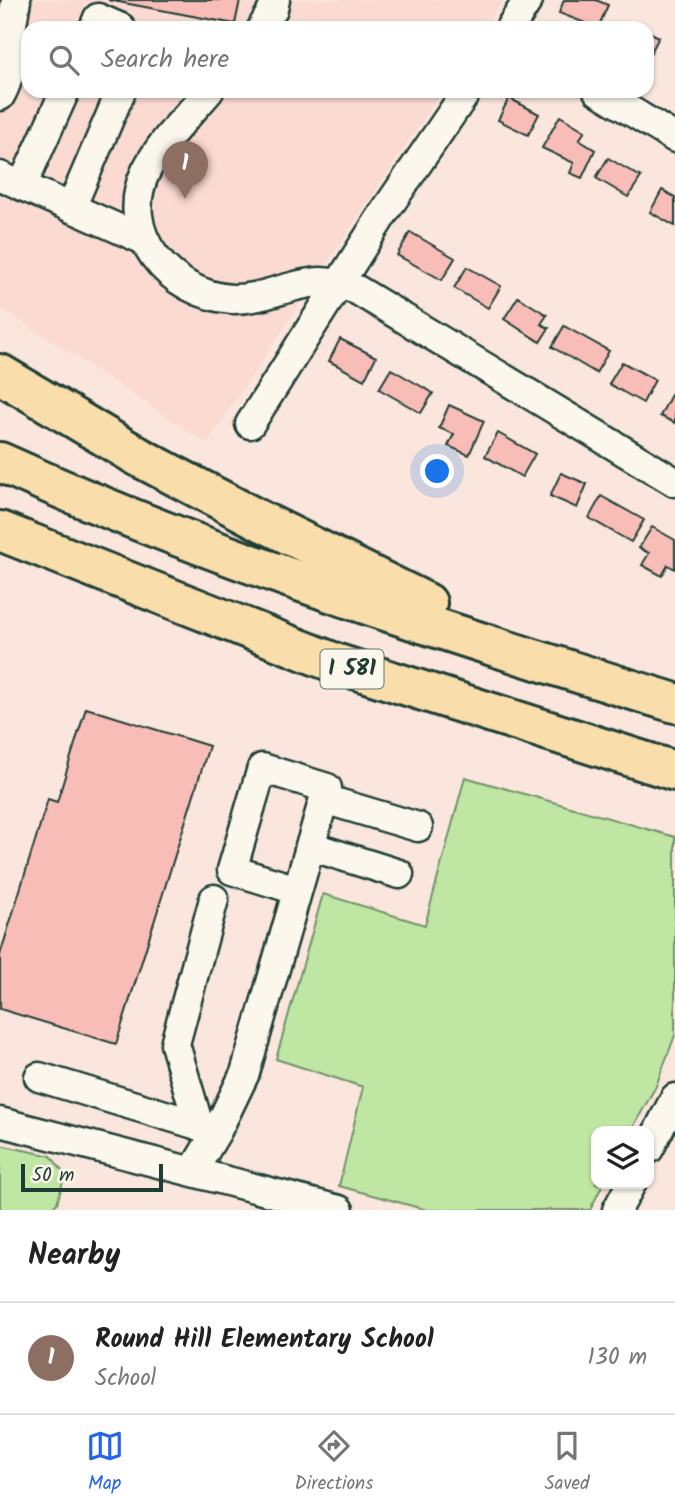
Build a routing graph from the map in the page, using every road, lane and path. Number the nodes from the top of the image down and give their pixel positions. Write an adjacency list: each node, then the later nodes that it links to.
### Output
1 (275, 0): 4 (street)
2 (528, 0): 5 (street)
3 (9, 17): 6 (street)
4 (266, 21)
5 (514, 21)
6 (0, 96)
7 (61, 98): 13 (street)
8 (118, 98): 14 (street)
9 (203, 98): 15 (street)
10 (462, 98): 16 (street)
11 (609, 98): 12 (street)
12 (675, 138)
13 (11, 181): 14 (street)
14 (71, 208): 15 (street)
15 (144, 240): 16 (street)
16 (338, 284): 18 (street); 20 (street)
17 (0, 374): 24 (highway)
18 (250, 424)
19 (0, 462): 24 (highway)
20 (675, 482)
21 (0, 531): 23 (highway, I 581)
22 (0, 538): 23 (highway)
23 (37, 547): 26 (highway, I 581)
24 (524, 656): 25 (highway)
25 (675, 703)
26 (675, 771)
27 (324, 799): 28 (street); 29 (street); 31 (street)
28 (418, 827)
29 (310, 846): 30 (street); 31 (street)
30 (399, 874)
31 (298, 890): 36 (street)
32 (214, 899): 36 (street)
33 (39, 1077): 36 (street)
34 (675, 1098): 37 (street)
35 (0, 1122): 38 (street)
36 (208, 1128): 38 (street)
37 (654, 1139)
38 (194, 1171): 40 (street)
39 (628, 1189): 41 (street)
40 (339, 1210)
41 (617, 1210)

